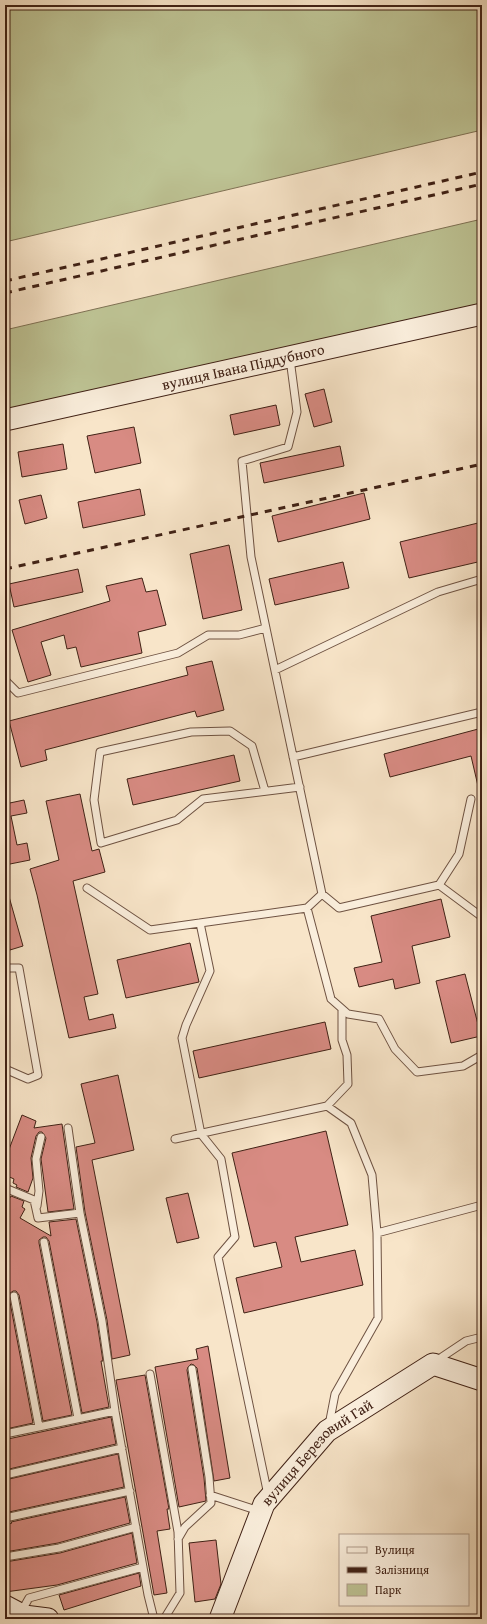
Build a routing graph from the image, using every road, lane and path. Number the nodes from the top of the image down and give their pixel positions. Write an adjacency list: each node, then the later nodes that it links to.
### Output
1 (482, 314): 2 (street, вулиця Івана Піддубного)
2 (290, 357): 3 (street, вулиця Івана Піддубного); 5 (lane)
3 (5, 420)
4 (482, 579): 6 (lane)
5 (266, 628): 6 (lane); 7 (lane)
6 (275, 670): 9 (lane)
7 (5, 680)
8 (482, 712): 9 (lane)
9 (293, 757): 10 (lane)
10 (300, 787): 11 (lane); 15 (lane)
11 (265, 791): 11 (lane)
12 (471, 799): 13 (lane)
13 (439, 885): 15 (lane); 17 (lane)
14 (87, 888): 18 (lane)
15 (322, 894): 16 (lane)
16 (308, 908): 18 (lane); 20 (lane)
17 (482, 917)
18 (200, 923): 25 (lane)
19 (5, 968): 22 (lane)
20 (342, 1009): 21 (lane); 23 (lane)
21 (482, 1055)
22 (5, 1069)
23 (327, 1106): 25 (lane); 32 (lane)
24 (68, 1128): 31 (lane)
25 (201, 1134): 27 (lane); 49 (lane)
26 (41, 1137): 30 (lane)
27 (175, 1139)
28 (5, 1188): 30 (lane)
29 (482, 1206): 32 (lane)
30 (36, 1212): 31 (lane)
31 (80, 1212): 40 (lane)
32 (377, 1233): 43 (lane)
33 (44, 1242): 41 (lane)
34 (14, 1296): 42 (lane)
35 (482, 1337): 36 (lane)
36 (433, 1364): 39 (street); 43 (street, вулиця Березовий Гай)
37 (192, 1369): 48 (lane)
38 (150, 1374): 52 (lane)
39 (482, 1380)
40 (115, 1411): 41 (lane); 45 (lane)
41 (78, 1418): 42 (lane)
42 (40, 1427): 44 (lane)
43 (327, 1431): 49 (street, вулиця Березовий Гай)
44 (5, 1434)
45 (122, 1448): 46 (lane); 47 (lane)
46 (5, 1475)
47 (130, 1491): 50 (lane); 51 (lane)
48 (210, 1495): 49 (lane); 52 (lane)
49 (265, 1505): 59 (street, вулиця Березовий Гай)
50 (5, 1518)
51 (136, 1527): 53 (lane); 54 (lane)
52 (178, 1539): 58 (lane)
53 (5, 1557)
54 (143, 1567): 55 (lane); 57 (lane)
55 (13, 1610): 56 (street)
56 (48, 1619)
57 (154, 1619)
58 (164, 1619)
59 (220, 1619)

